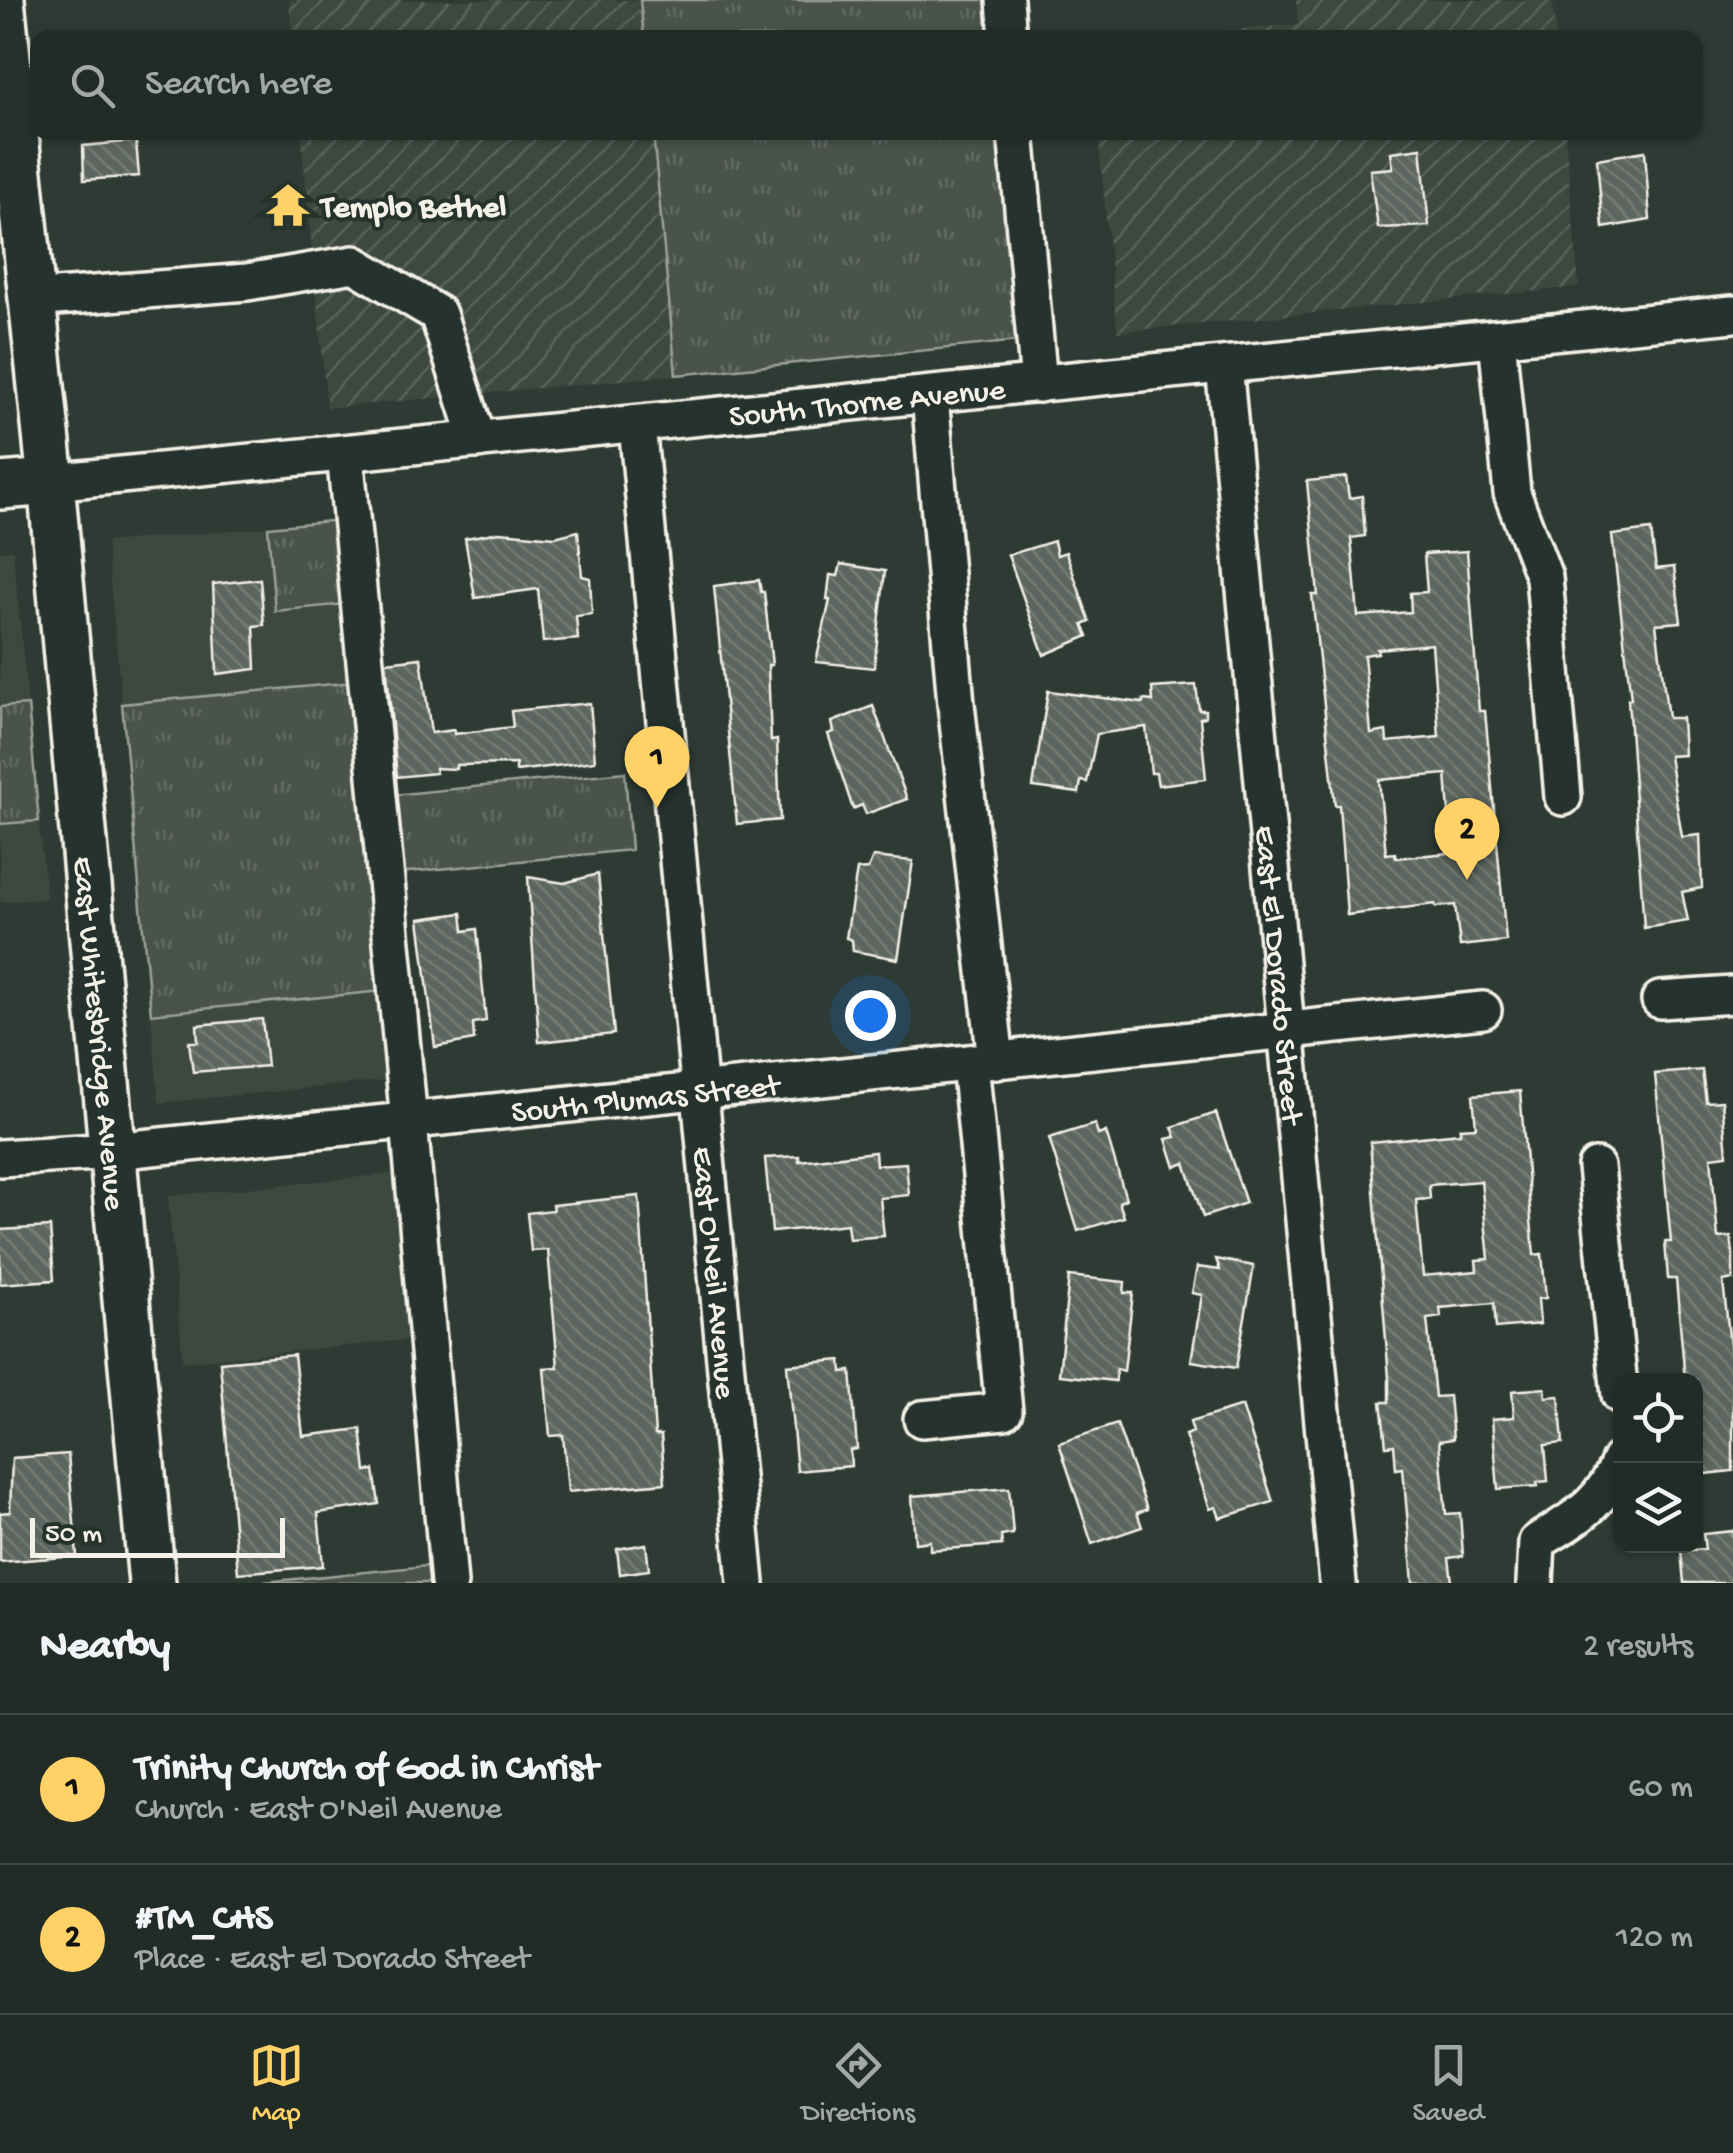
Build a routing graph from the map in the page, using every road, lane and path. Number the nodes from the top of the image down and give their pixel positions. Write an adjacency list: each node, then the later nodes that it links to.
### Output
1 (0, 0): 5 (main road, East Whitesbridge Avenue)
2 (1005, 0): 3 (street)
3 (1007, 30)
4 (1017, 140): 9 (street)
5 (31, 299): 12 (street); 14 (main road, East Whitesbridge Avenue)
6 (1733, 314): 7 (street, South Thorne Avenue)
7 (1497, 338): 8 (street, South Thorne Avenue); 16 (street)
8 (1224, 365): 9 (street, South Thorne Avenue); 20 (street, East El Dorado Street)
9 (1038, 384): 10 (street, South Thorne Avenue)
10 (930, 394): 11 (street, South Thorne Avenue); 21 (street)
11 (637, 424): 12 (street, South Thorne Avenue); 22 (street, East O'Neil Avenue)
12 (478, 440): 13 (street, South Thorne Avenue)
13 (346, 453): 14 (street, South Thorne Avenue); 23 (street)
14 (51, 482): 15 (main road, South Thorne Avenue); 24 (main road, East Whitesbridge Avenue)
15 (0, 486)
16 (1563, 797)
17 (1733, 994): 18 (street)
18 (1660, 1000)
19 (1483, 1010): 20 (street, South Plumas Street)
20 (1286, 1031): 21 (street, South Plumas Street); 33 (street, East El Dorado Street)
21 (983, 1062): 22 (street, South Plumas Street); 28 (street)
22 (700, 1091): 23 (street, South Plumas Street); 32 (street, East O'Neil Avenue)
23 (409, 1120): 24 (street, South Plumas Street); 31 (street)
24 (113, 1151): 25 (street, South Plumas Street); 30 (main road, East Whitesbridge Avenue)
25 (0, 1158)
26 (1596, 1167): 27 (street)
27 (1618, 1373)
28 (922, 1419)
29 (1619, 1463): 34 (street)
30 (152, 1583)
31 (448, 1583)
32 (746, 1583)
33 (1338, 1583)
34 (1536, 1583)

